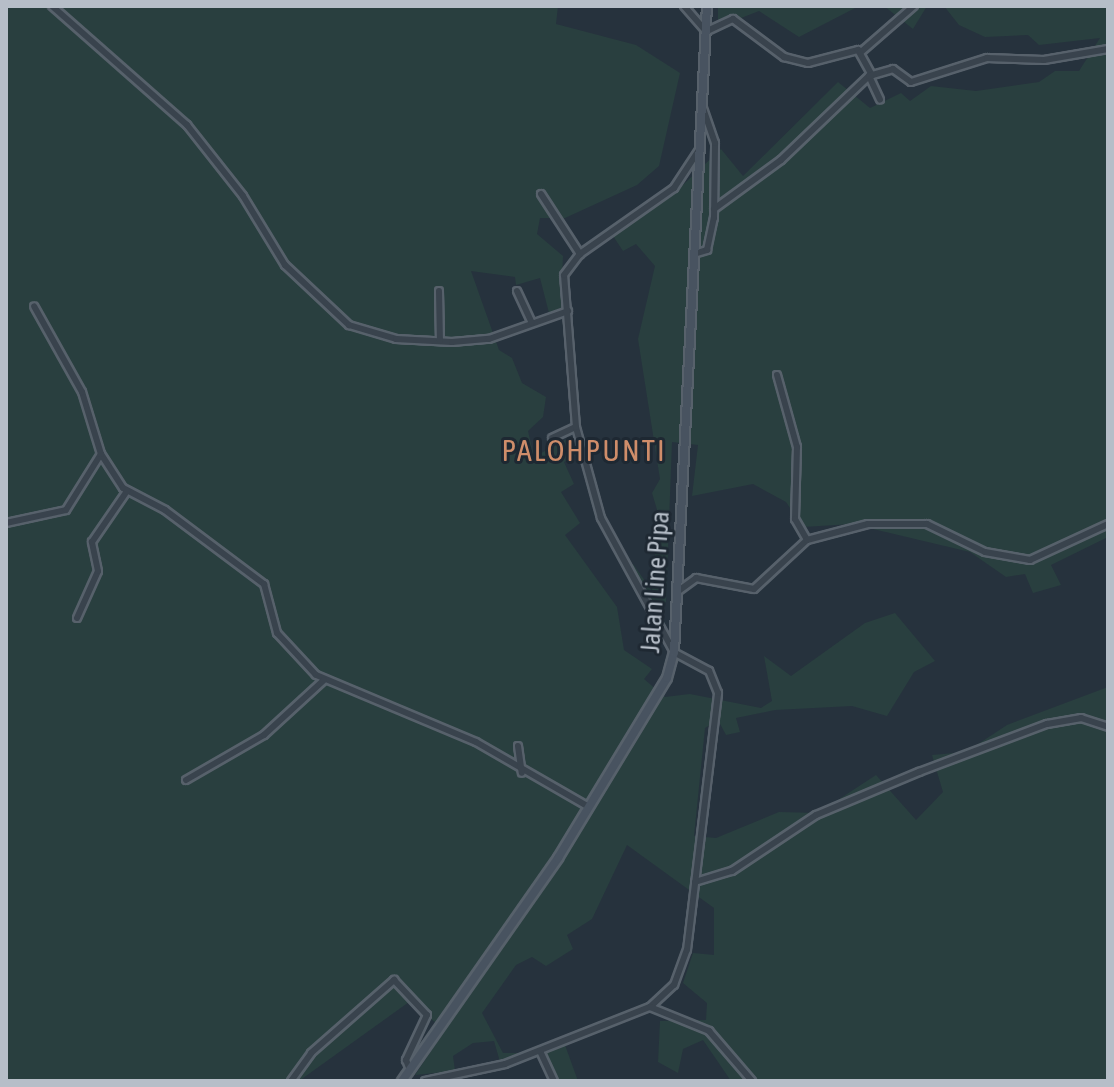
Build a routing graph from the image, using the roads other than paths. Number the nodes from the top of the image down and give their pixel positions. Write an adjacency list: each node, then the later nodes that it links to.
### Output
1 (52, 6): 21 (street)
2 (684, 6): 5 (street)
3 (707, 6): 5 (main road, Jalan Line Pipa)
4 (914, 6): 7 (street)
5 (705, 31): 7 (street); 10 (main road, Jalan Line Pipa)
6 (1108, 49): 8 (street)
7 (861, 52): 8 (street)
8 (871, 75): 9 (street); 13 (street)
9 (880, 100)
10 (703, 109): 11 (main road, Jalan Line Pipa); 13 (street)
11 (699, 150): 14 (street); 15 (main road, Jalan Line Pipa)
12 (541, 194): 14 (street)
13 (714, 209): 15 (street)
14 (580, 254): 19 (street)
15 (694, 254): 30 (main road, Jalan Line Pipa)
16 (439, 291): 21 (street)
17 (517, 291): 20 (street)
18 (34, 306): 25 (street)
19 (568, 311): 20 (street); 23 (street)
20 (532, 323): 21 (street)
21 (440, 341)
22 (777, 375): 29 (street)
23 (576, 427): 24 (street); 32 (street)
24 (552, 438)
25 (101, 454): 26 (street); 27 (street)
26 (127, 491): 31 (street); 33 (street)
27 (6, 523)
28 (1108, 524): 29 (street)
29 (807, 540): 30 (street)
30 (677, 592): 32 (main road, Jalan Line Pipa)
31 (77, 618)
32 (674, 652): 38 (main road, Jalan Line Pipa); 39 (street)
33 (324, 680): 36 (street); 37 (street)
34 (1108, 727): 39 (street)
35 (518, 746): 36 (street)
36 (522, 773): 38 (street)
37 (186, 780)
38 (590, 807): 42 (main road, Jalan Line Pipa)
39 (695, 882): 40 (street)
40 (650, 1007): 41 (street); 47 (street)
41 (540, 1051): 45 (street); 46 (street)
42 (410, 1070): 43 (street); 44 (main road, Jalan Line Pipa)
43 (291, 1081)
44 (402, 1081)
45 (425, 1081)
46 (554, 1081)
47 (752, 1081)

